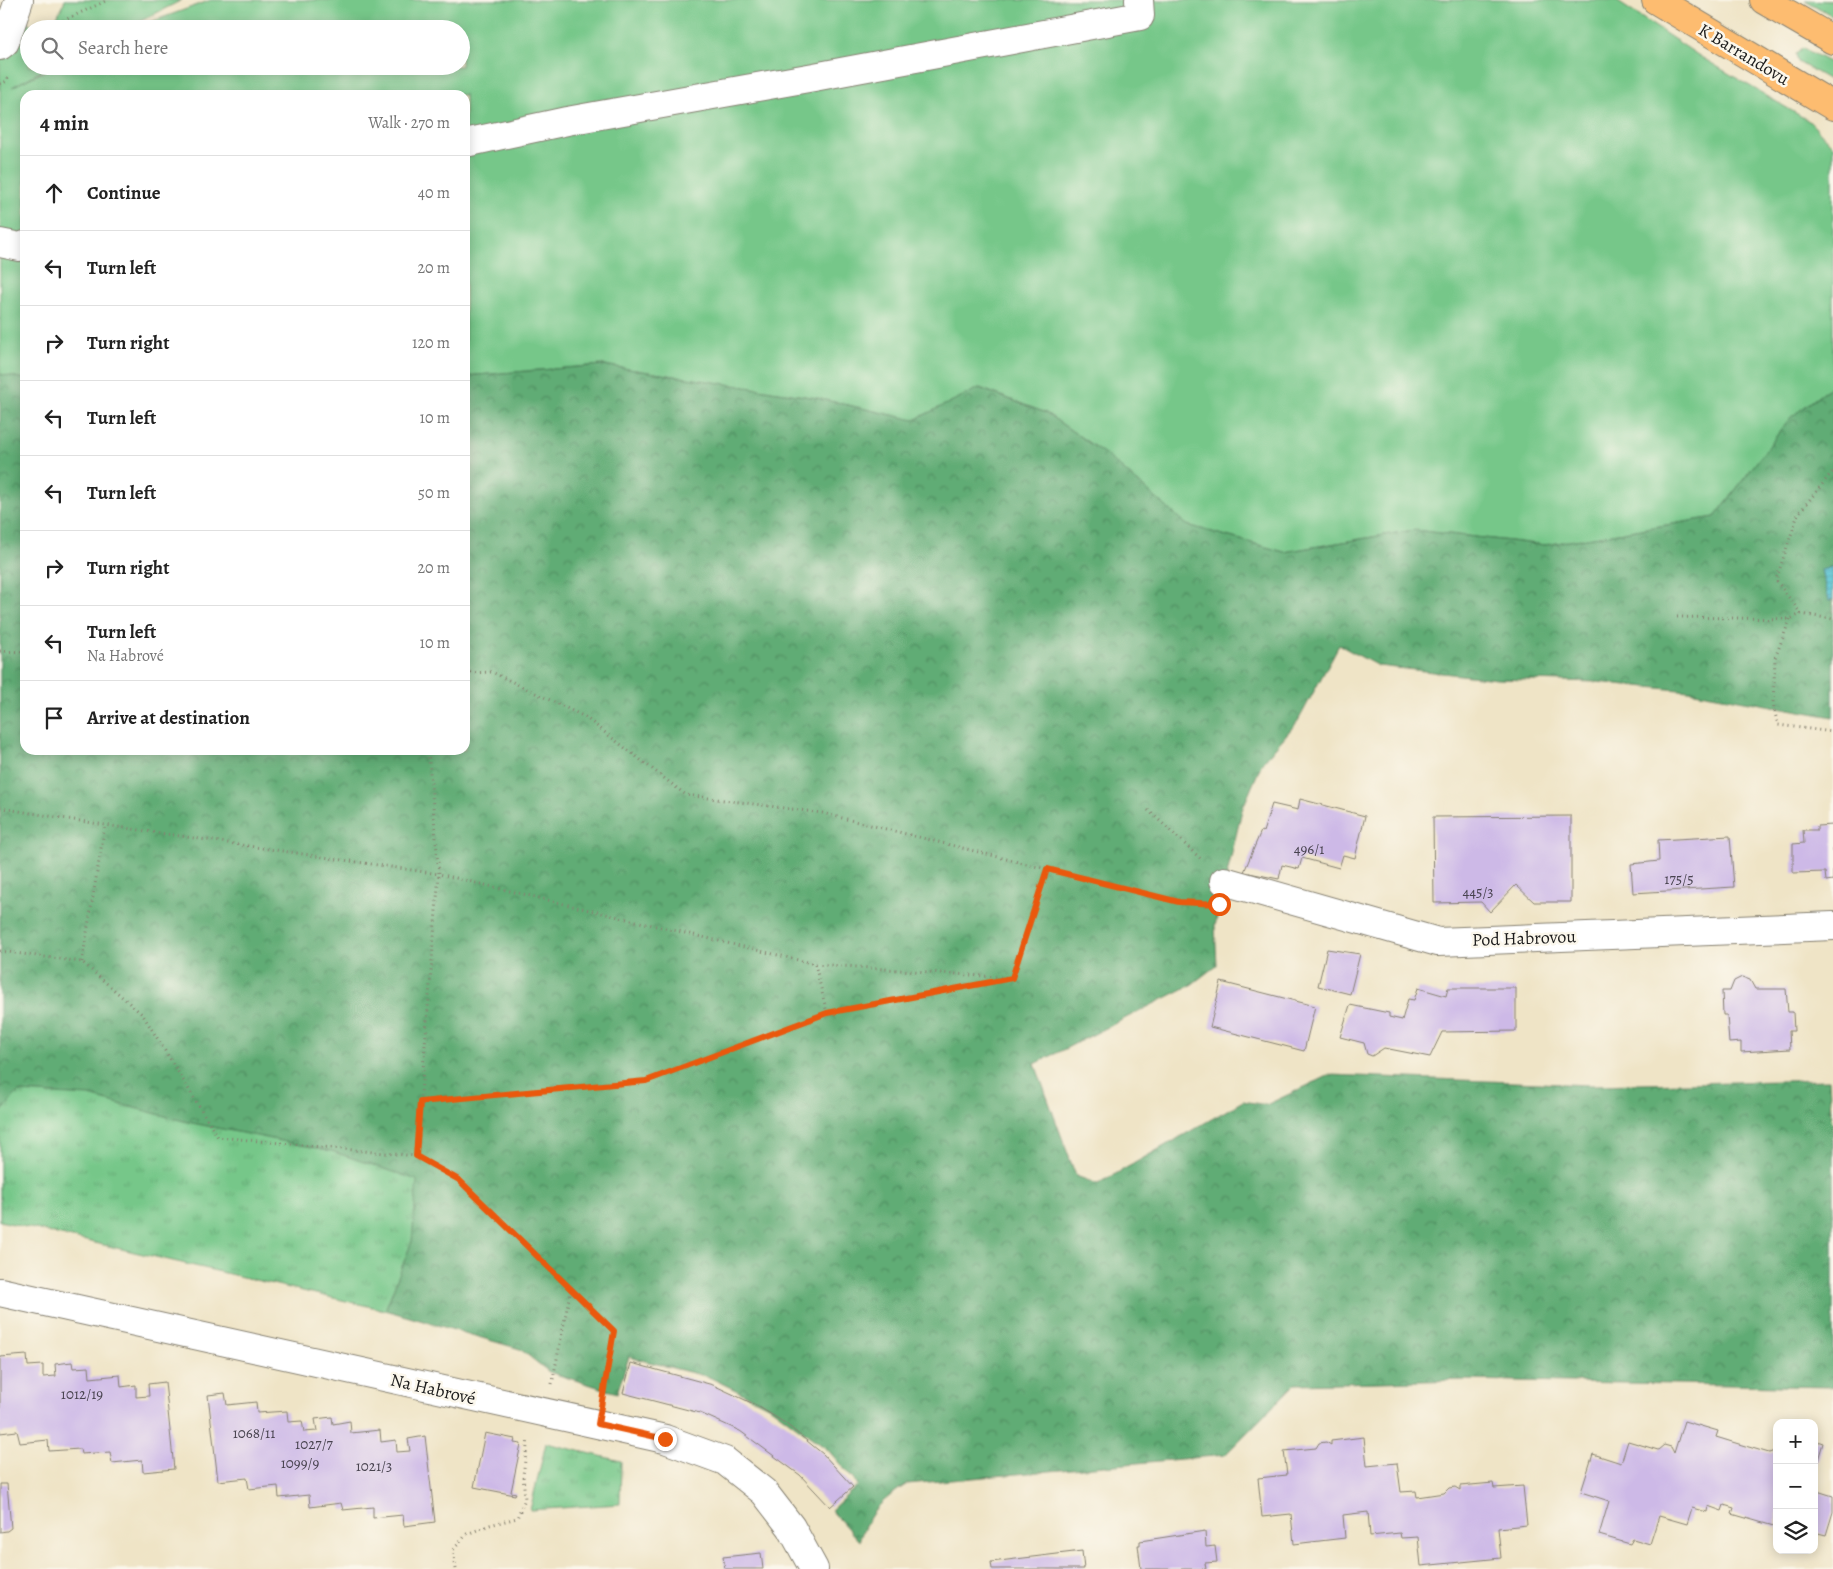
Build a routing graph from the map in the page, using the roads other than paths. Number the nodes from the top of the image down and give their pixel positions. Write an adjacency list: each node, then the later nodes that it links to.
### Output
1 (1139, 0): 6 (street)
2 (1656, 0): 5 (main road, K Barrandovu)
3 (1764, 0): 4 (main road)
4 (1833, 40)
5 (1833, 106)
6 (470, 142)
7 (0, 243): 8 (street)
8 (20, 246)
9 (1218, 892): 10 (street, Pod Habrovou)
10 (1833, 926)
11 (0, 1292): 12 (street, Na Habrové)
12 (814, 1569)

